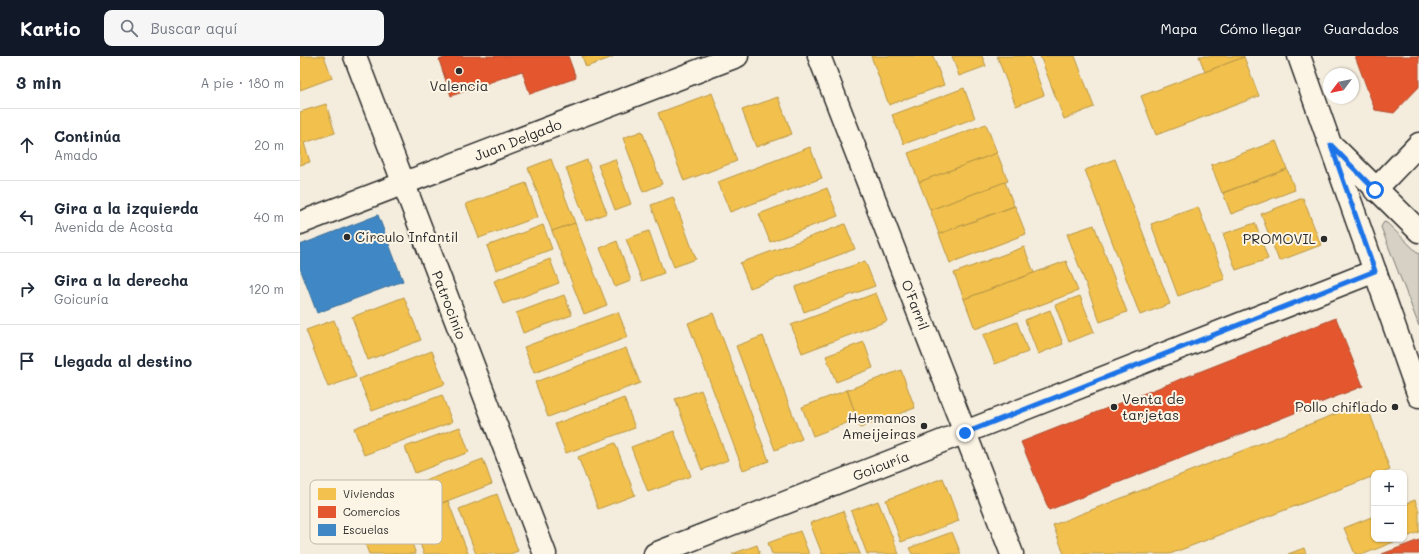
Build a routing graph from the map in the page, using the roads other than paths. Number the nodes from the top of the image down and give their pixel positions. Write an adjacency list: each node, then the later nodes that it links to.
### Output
1 (355, 56): 7 (street, Patrocinio)
2 (737, 56): 7 (street, Juan Delgado)
3 (818, 56): 13 (street, O'Farril)
4 (1299, 56): 6 (street)
5 (1419, 144): 8 (street)
6 (1331, 145): 8 (street); 11 (street)
7 (403, 184): 9 (street, Juan Delgado); 14 (street, Patrocinio)
8 (1375, 190): 10 (street)
9 (300, 223)
10 (1419, 231)
11 (1375, 271): 12 (street); 13 (street, Goicuría)
12 (1419, 396)
13 (965, 433): 15 (street, Goicuría); 16 (street, O'Farril)
14 (545, 554)
15 (655, 554)
16 (1012, 554)

